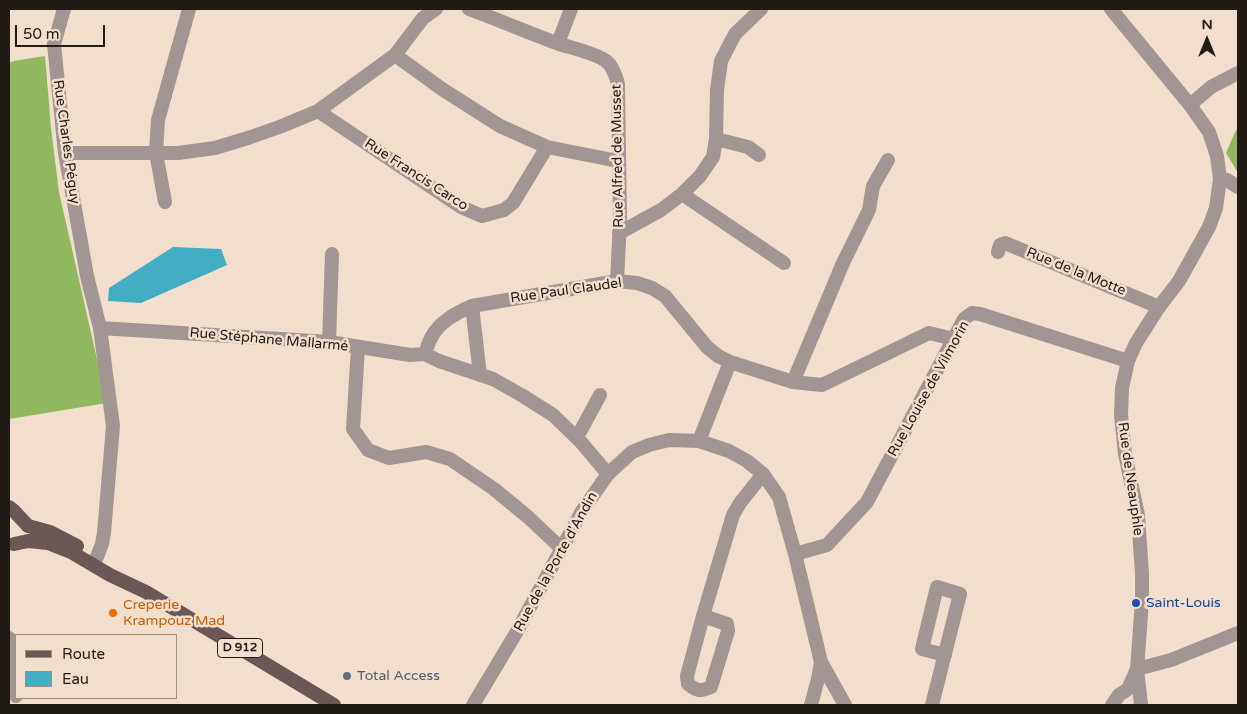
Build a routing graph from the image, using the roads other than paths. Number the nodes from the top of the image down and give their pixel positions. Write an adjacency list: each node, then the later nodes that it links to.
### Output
1 (64, 9): 15 (street, Rue Charles Péguy)
2 (189, 9): 16 (street)
3 (436, 9): 9 (street)
4 (469, 9): 8 (street, Rue Alfred de Musset)
5 (571, 9): 8 (street)
6 (761, 9): 13 (street)
7 (1111, 9): 11 (street, Rue de Neauphle)
8 (558, 43): 19 (street, Rue Alfred de Musset)
9 (395, 55): 12 (street); 14 (street)
10 (1238, 73): 11 (street)
11 (1190, 105): 20 (street, Rue de Neauphle)
12 (318, 111): 14 (street, Rue Francis Carco); 16 (street)
13 (716, 139): 17 (street); 22 (street)
14 (547, 147): 19 (street)
15 (65, 153): 16 (street); 31 (street, Rue Charles Péguy)
16 (156, 153): 23 (street)
17 (760, 155)
18 (888, 160): 39 (street)
19 (618, 161): 24 (street, Rue Alfred de Musset)
20 (1220, 184): 21 (street); 30 (street, Rue de Neauphle)
21 (1238, 187)
22 (682, 194): 24 (street); 27 (street)
23 (165, 202)
24 (619, 233): 28 (street, Rue Alfred de Musset)
25 (998, 252): 30 (street, Rue de la Motte)
26 (332, 254): 33 (street)
27 (784, 263)
28 (617, 281): 29 (street, Rue Paul Claudel); 36 (street, Rue Paul Claudel)
29 (472, 306): 35 (street, Rue Paul Claudel); 38 (street)
30 (1159, 307): 37 (street, Rue de Neauphle)
31 (100, 328): 33 (street, Rue Stéphane Mallarmé); 49 (street, Rue Charles Péguy)
32 (954, 339): 37 (street, Rue Louise de Vilmorin); 39 (street, Rue Paul Claudel); 48 (street, Rue Louise de Vilmorin)
33 (329, 342): 34 (street, Rue Stéphane Mallarmé)
34 (358, 347): 35 (street, Rue Stéphane Mallarmé); 47 (street)
35 (425, 354): 38 (street, Rue Stéphane Mallarmé)
36 (730, 362): 39 (street, Rue Paul Claudel); 42 (street)
37 (1128, 362): 56 (street, Rue de Neauphle)
38 (480, 375): 41 (street, Rue Stéphane Mallarmé)
39 (793, 382)
40 (600, 395): 41 (street)
41 (576, 437): 43 (street, Rue Stéphane Mallarmé)
42 (699, 441): 43 (street, Rue de la Porte d'Andin); 44 (street, Rue de la Porte d'Andin)
43 (608, 474): 47 (street, Rue de la Porte d'Andin)
44 (762, 474): 48 (street, Rue de la Porte d'Andin); 51 (street)
45 (14, 511): 46 (main road); 49 (main road, D 912)
46 (12, 546): 50 (main road, D 912)
47 (562, 549): 58 (street, Rue de la Porte d'Andin)
48 (796, 554): 55 (street, Rue de la Porte d'Andin)
49 (96, 557): 50 (main road, D 912)
50 (146, 592): 59 (main road, D 912)
51 (703, 616): 51 (street)
52 (1238, 633): 56 (street)
53 (9, 638): 57 (street)
54 (945, 655): 54 (street); 62 (street)
55 (821, 662): 60 (street); 61 (street, Rue de la Porte d'Andin)
56 (1138, 669): 63 (street); 64 (street, Rue de Neauphle)
57 (15, 689)
58 (476, 704)
59 (334, 705)
60 (810, 705)
61 (845, 705)
62 (932, 705)
63 (1112, 705)
64 (1141, 705)

